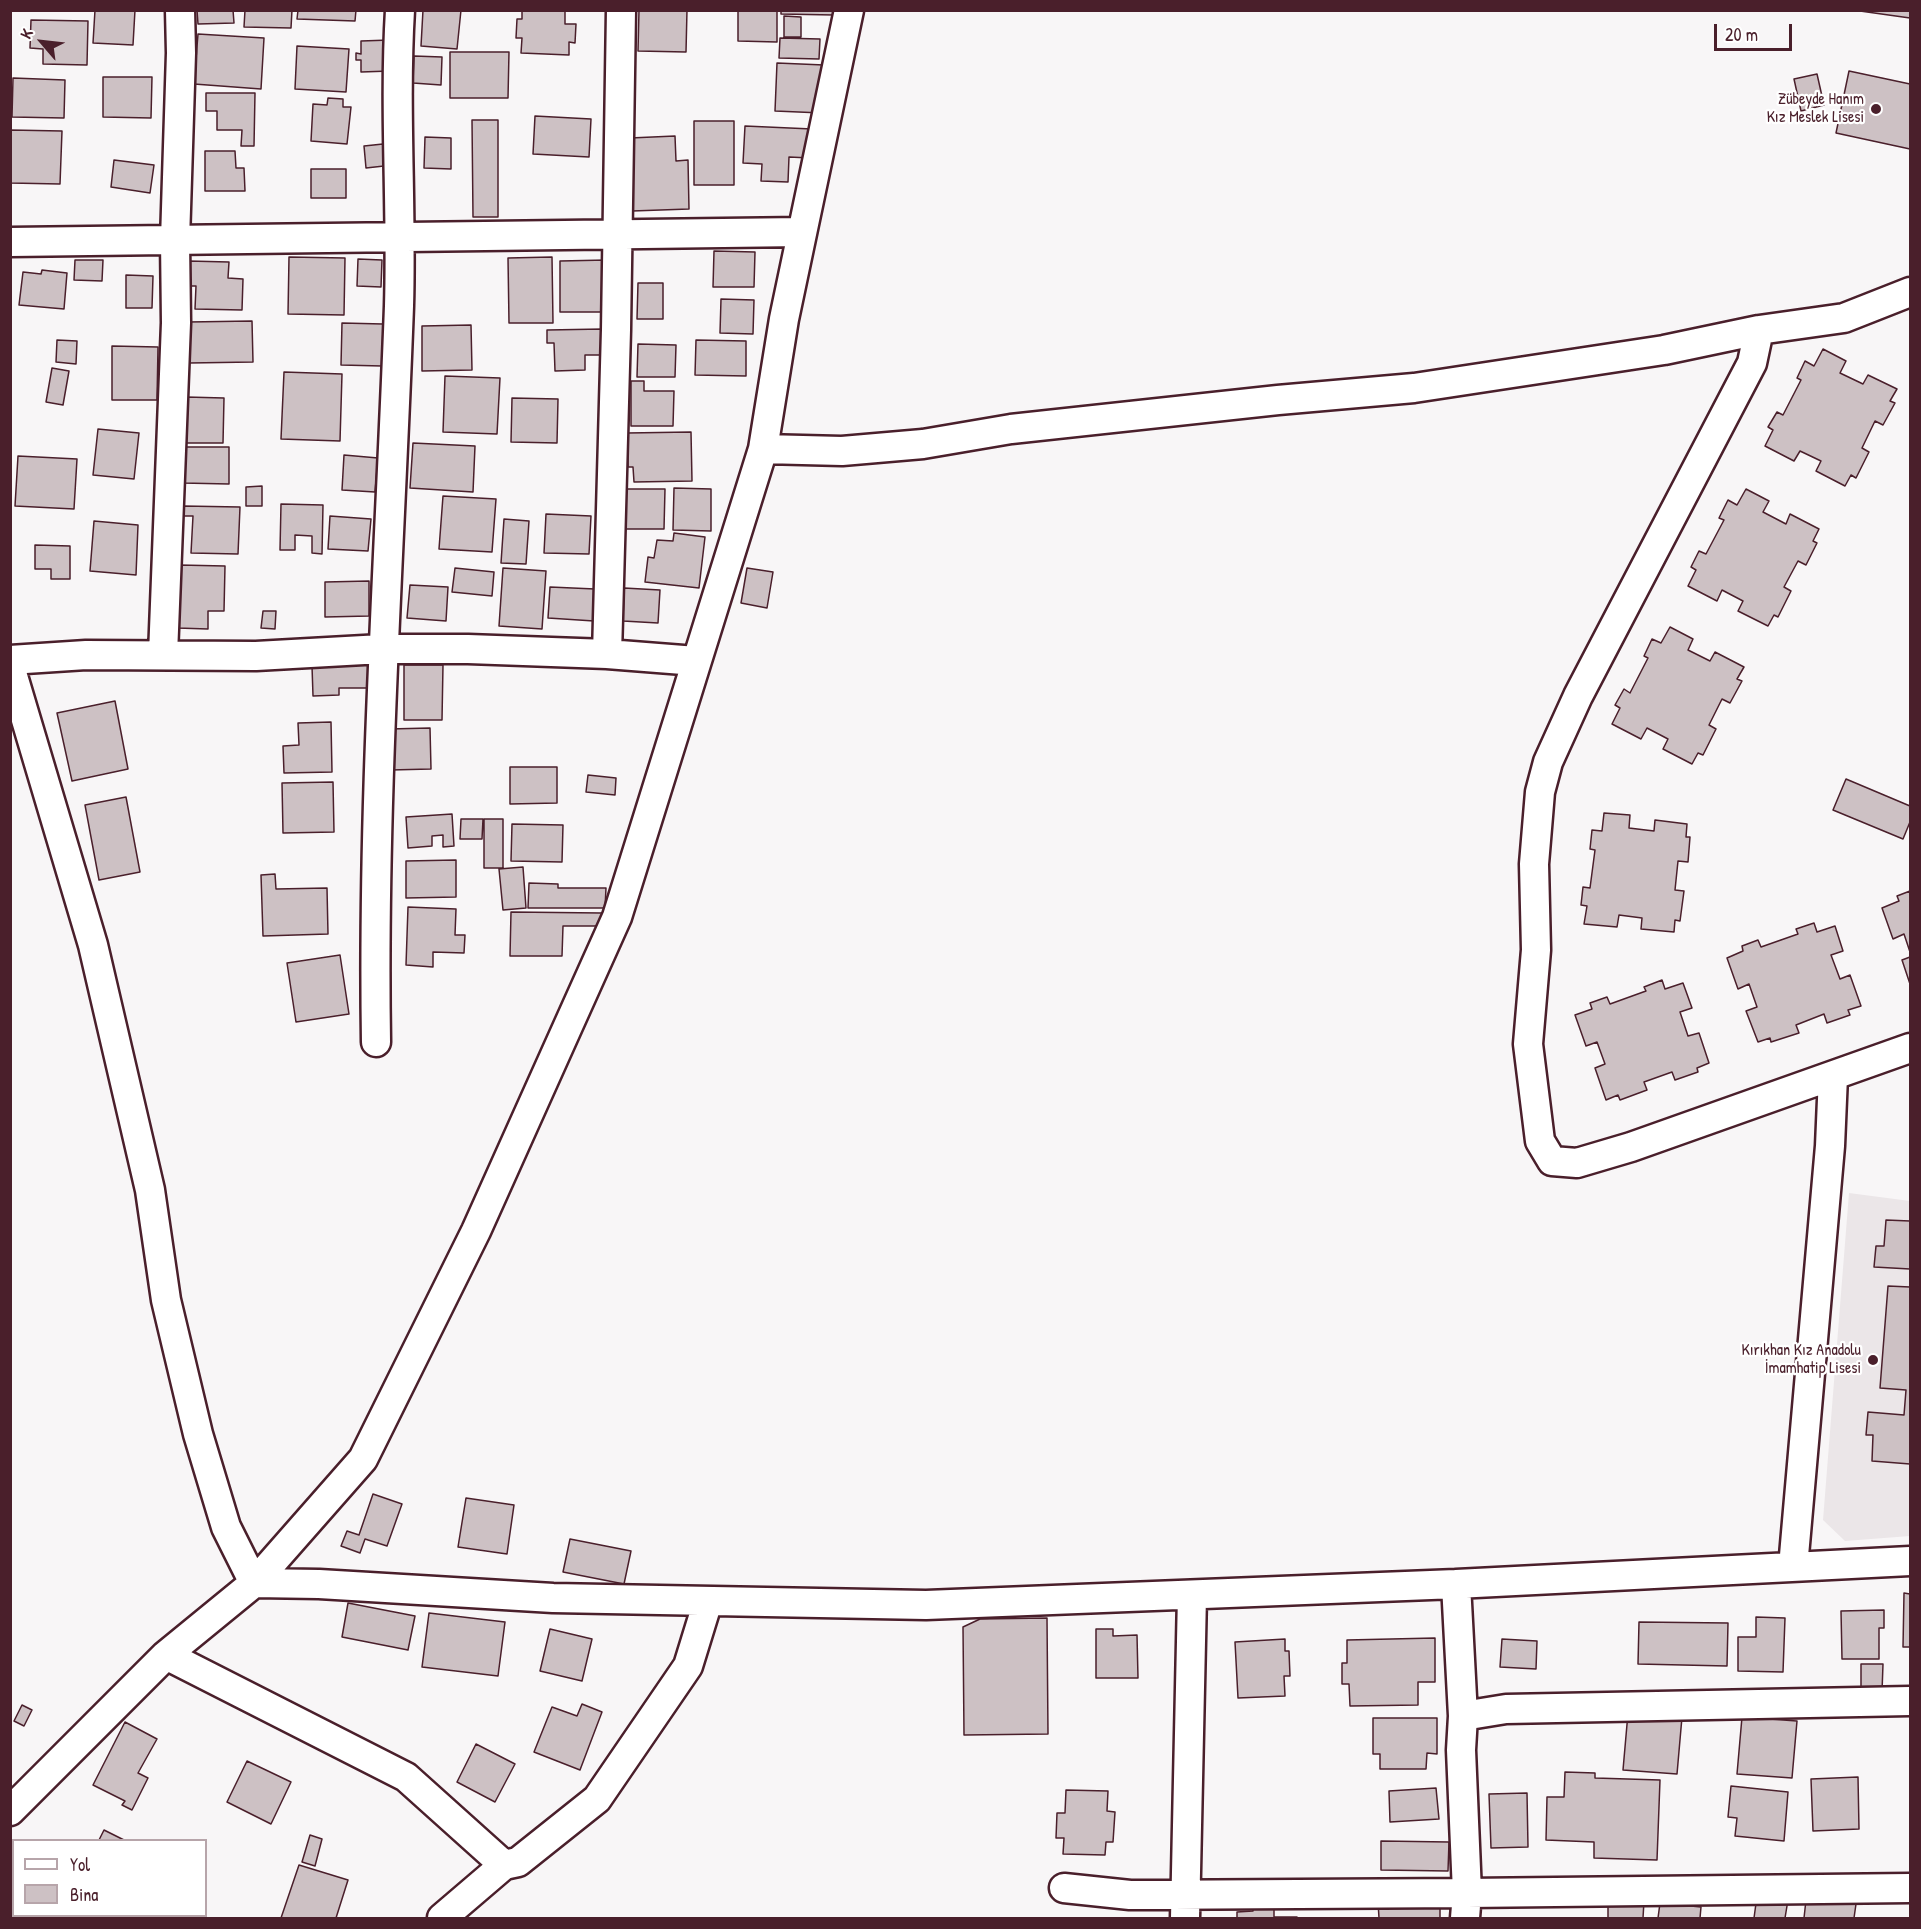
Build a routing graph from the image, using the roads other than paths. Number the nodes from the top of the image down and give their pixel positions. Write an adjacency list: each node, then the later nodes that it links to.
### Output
1 (180, 10): 8 (street)
2 (400, 10): 7 (street)
3 (621, 10): 6 (street)
4 (850, 16): 5 (street)
5 (802, 232): 6 (street); 12 (street)
6 (617, 234): 7 (street); 14 (street)
7 (401, 237): 8 (street); 13 (street)
8 (175, 240): 9 (street); 15 (street)
9 (10, 242)
10 (1911, 292): 11 (street)
11 (1759, 330): 12 (street); 21 (street)
12 (763, 449): 17 (street)
13 (382, 649): 14 (street); 15 (street); 19 (street)
14 (607, 654): 17 (street)
15 (164, 655): 16 (street)
16 (10, 660)
17 (696, 661): 24 (street)
18 (10, 666): 24 (street)
19 (376, 1042)
20 (1911, 1048): 21 (street)
21 (1833, 1076): 23 (street)
22 (1911, 1561): 23 (street)
23 (1793, 1567): 25 (street)
24 (254, 1583): 27 (street); 28 (street)
25 (1456, 1584): 26 (street); 30 (street)
26 (1192, 1595): 27 (street); 36 (street)
27 (708, 1601): 32 (street)
28 (166, 1655): 31 (street); 32 (street)
29 (1911, 1701): 30 (street)
30 (1463, 1716): 35 (street)
31 (10, 1811)
32 (504, 1865): 37 (street)
33 (1064, 1888): 36 (street)
34 (1911, 1888): 35 (street)
35 (1466, 1906): 36 (street)
36 (1185, 1907)
37 (442, 1918)

